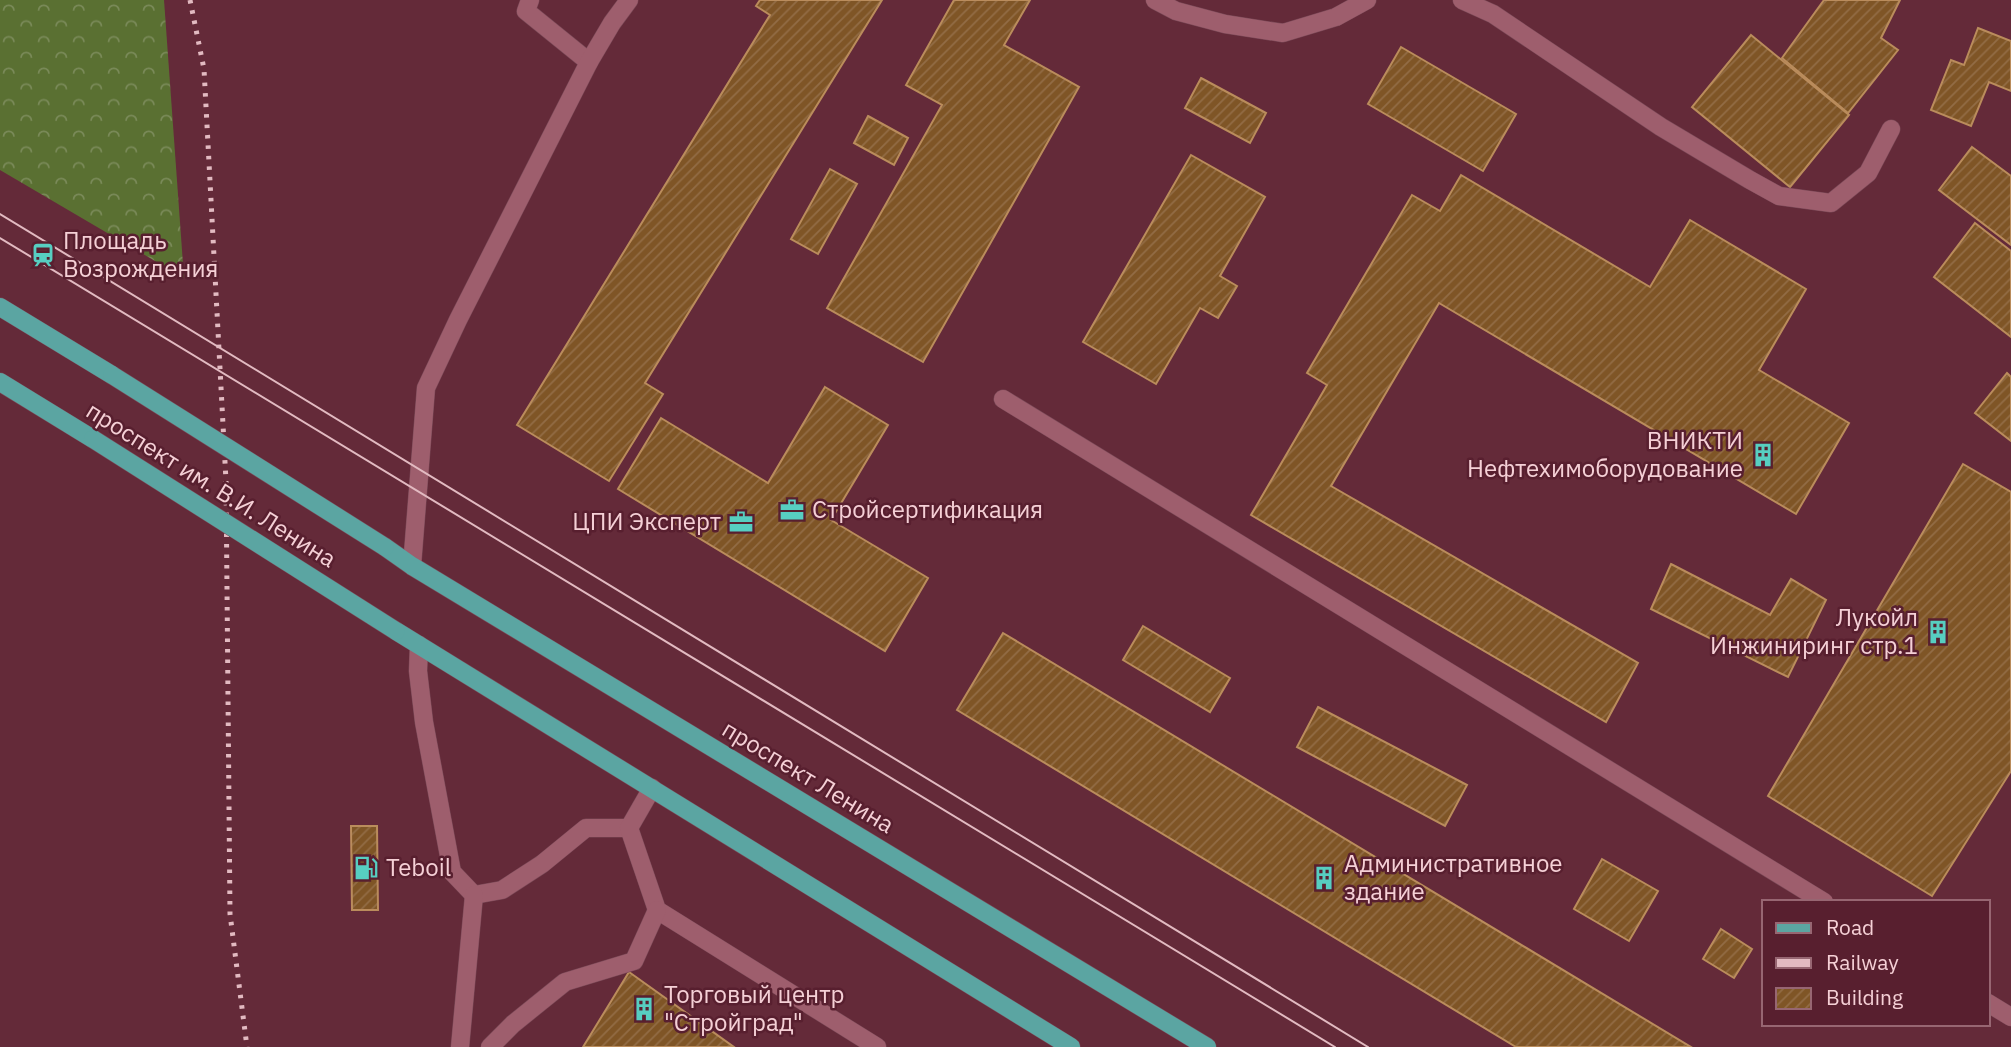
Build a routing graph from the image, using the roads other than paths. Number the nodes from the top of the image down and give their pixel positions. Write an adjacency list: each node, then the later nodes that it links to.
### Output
1 (530, 0): 6 (lane)
2 (629, 0): 6 (lane)
3 (1155, 0): 4 (lane)
4 (1367, 0)
5 (1462, 0): 7 (lane)
6 (589, 62): 12 (lane)
7 (1891, 129)
8 (0, 307): 11 (main road, проспект им. В.И. Ленина, bridge)
9 (0, 382): 13 (main road, проспект им. В.И. Ленина, bridge)
10 (1003, 399): 17 (lane)
11 (385, 547): 12 (main road, проспект Ленина)
12 (412, 566): 25 (main road, проспект Ленина)
13 (419, 645): 14 (main road); 16 (lane)
14 (652, 788): 15 (lane); 24 (main road)
15 (629, 828): 16 (lane); 18 (lane)
16 (474, 895): 21 (lane)
17 (1821, 900)
18 (657, 910): 22 (lane); 23 (lane)
19 (1990, 1004): 20 (lane)
20 (2011, 1017)
21 (460, 1047)
22 (490, 1047)
23 (877, 1047)
24 (1071, 1047)
25 (1207, 1047)

